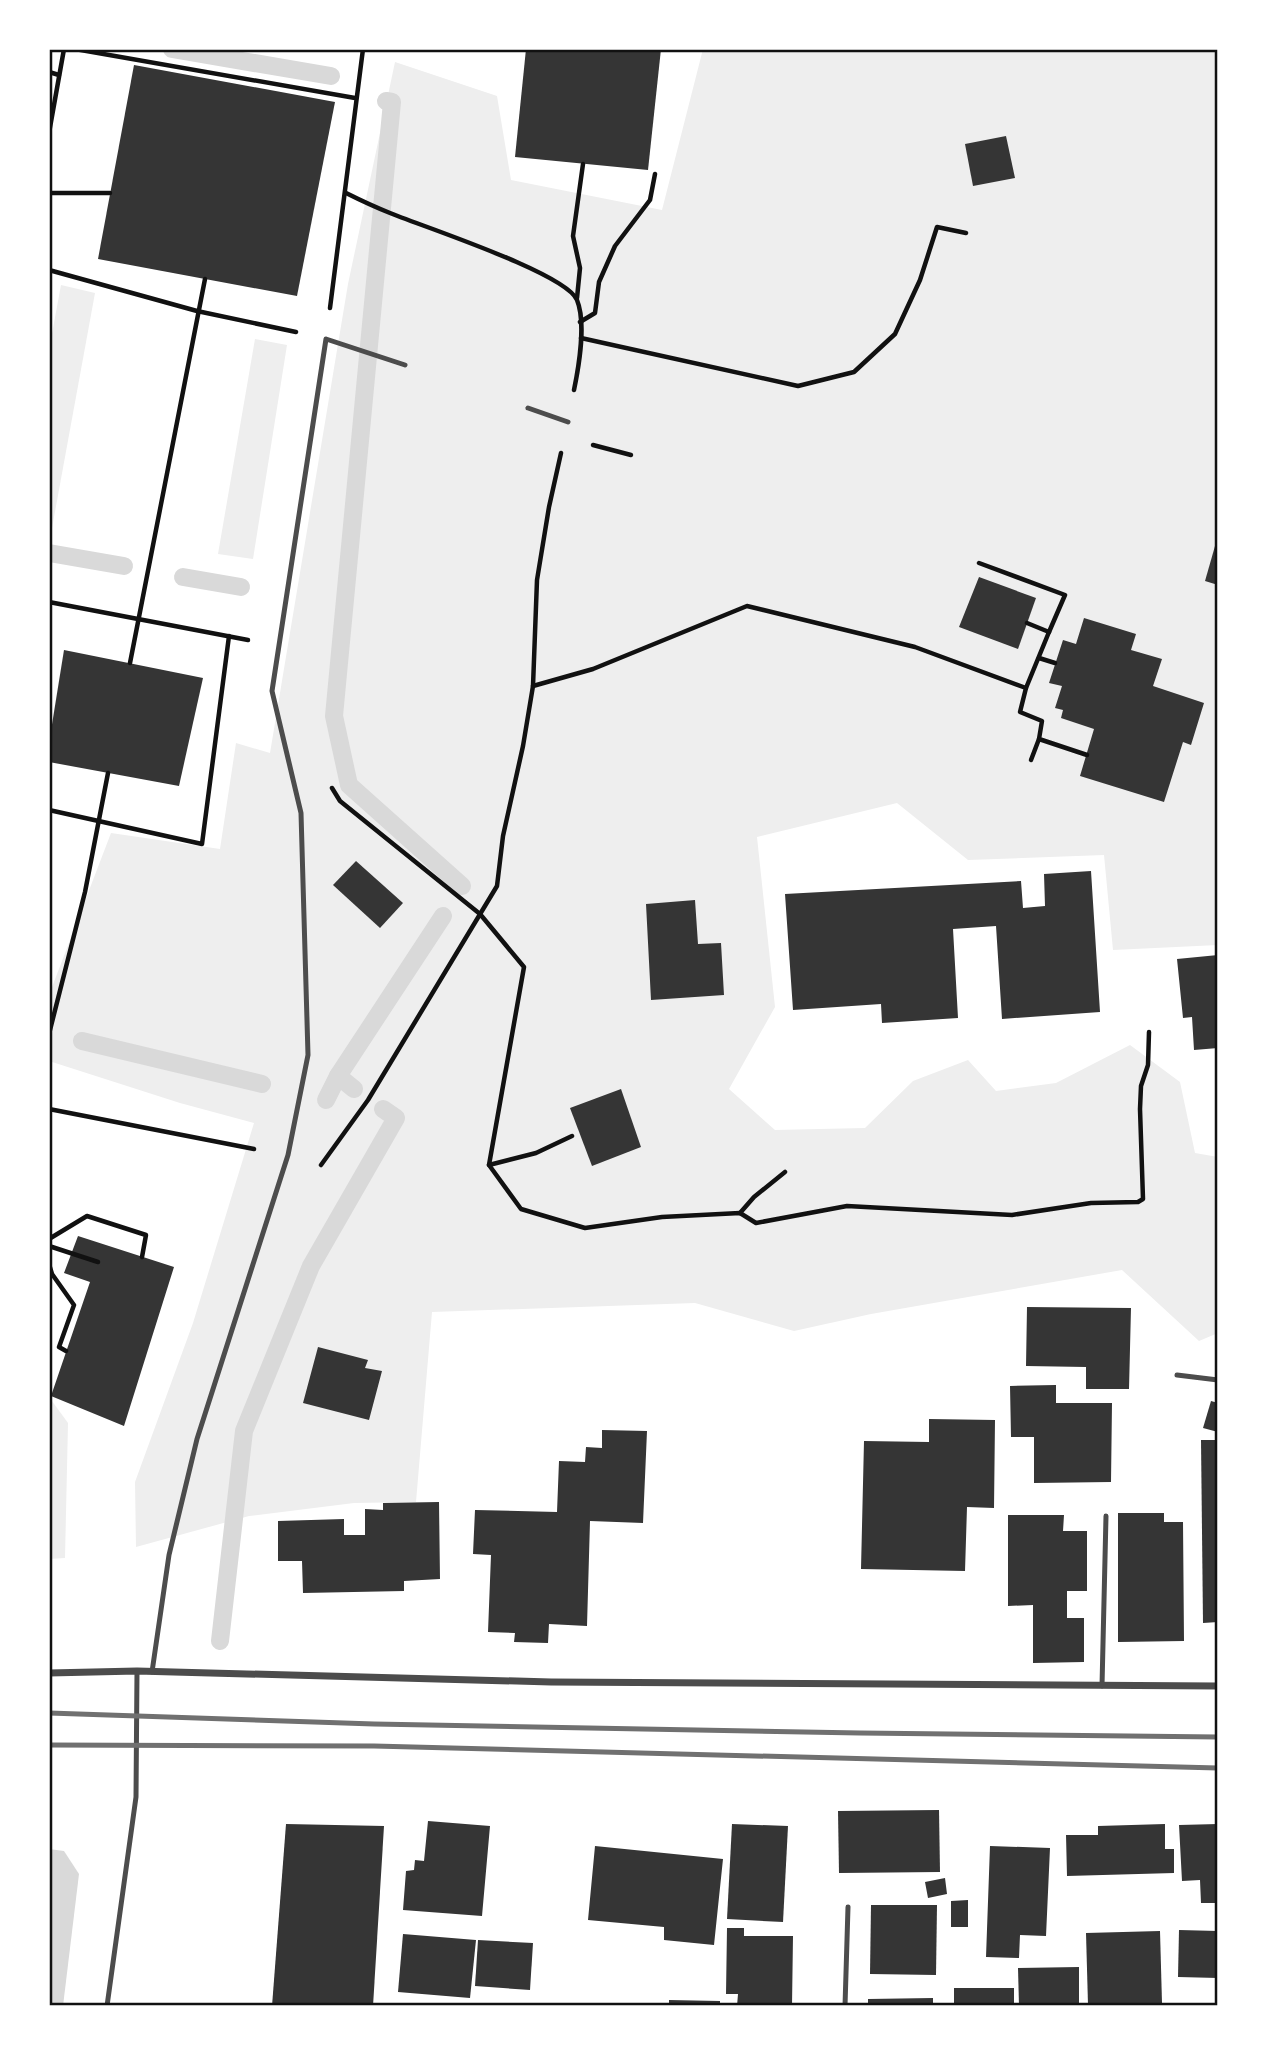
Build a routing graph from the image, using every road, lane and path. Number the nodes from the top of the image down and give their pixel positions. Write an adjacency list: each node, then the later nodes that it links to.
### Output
1 (64, 49): 5 (path)
2 (75, 49): 6 (path)
3 (363, 49): 6 (path)
4 (49, 72): 5 (path)
5 (60, 75): 7 (path)
6 (355, 98): 12 (path)
7 (49, 133)
8 (583, 164): 16 (path)
9 (654, 174): 18 (path)
10 (110, 192): 11 (path)
11 (49, 193)
12 (346, 193): 16 (path); 20 (path)
13 (966, 233): 19 (path)
14 (49, 270): 17 (path)
15 (205, 279): 17 (path)
16 (576, 299): 18 (path)
17 (197, 311): 20 (path); 28 (path)
18 (580, 322): 19 (path)
19 (581, 338): 23 (path)
20 (326, 339): 21 (lane); 32 (lane)
21 (405, 365)
22 (528, 408): 23 (lane)
23 (568, 422): 36 (path)
24 (580, 442): 25 (path)
25 (631, 455)
26 (979, 563): 30 (path)
27 (49, 602): 28 (path)
28 (138, 618): 31 (path); 34 (path)
29 (1027, 623): 30 (path)
30 (1049, 632): 33 (path)
31 (229, 636): 32 (path); 44 (path)
32 (279, 646): 51 (lane)
33 (1039, 658): 35 (path); 37 (path)
34 (130, 663)
35 (1055, 663)
36 (533, 686): 37 (path); 45 (path)
37 (1027, 688): 38 (path)
38 (1039, 739): 39 (path); 40 (path)
39 (1087, 755)
40 (1031, 761)
41 (108, 773): 44 (path)
42 (327, 779): 45 (path)
43 (49, 810): 44 (path)
44 (100, 821): 47 (path)
45 (480, 914): 48 (path); 52 (path)
46 (1149, 1032): 54 (path)
47 (49, 1034)
48 (368, 1100)
49 (49, 1109): 51 (path)
50 (572, 1136): 52 (path)
51 (288, 1155): 65 (lane)
52 (489, 1165): 54 (path)
53 (785, 1172): 54 (path)
54 (740, 1213)
55 (49, 1239): 57 (path)
56 (49, 1246): 58 (path)
57 (142, 1256)
58 (98, 1262)
59 (49, 1264): 60 (path)
60 (66, 1351)
61 (1177, 1375): 62 (lane)
62 (1218, 1380)
63 (1106, 1516): 67 (lane)
64 (138, 1671): 65 (street); 66 (street); 70 (lane)
65 (152, 1672): 67 (street)
66 (49, 1674)
67 (1102, 1686): 68 (street)
68 (1218, 1686)
69 (848, 1907): 71 (lane)
70 (107, 2006)
71 (845, 2006)

